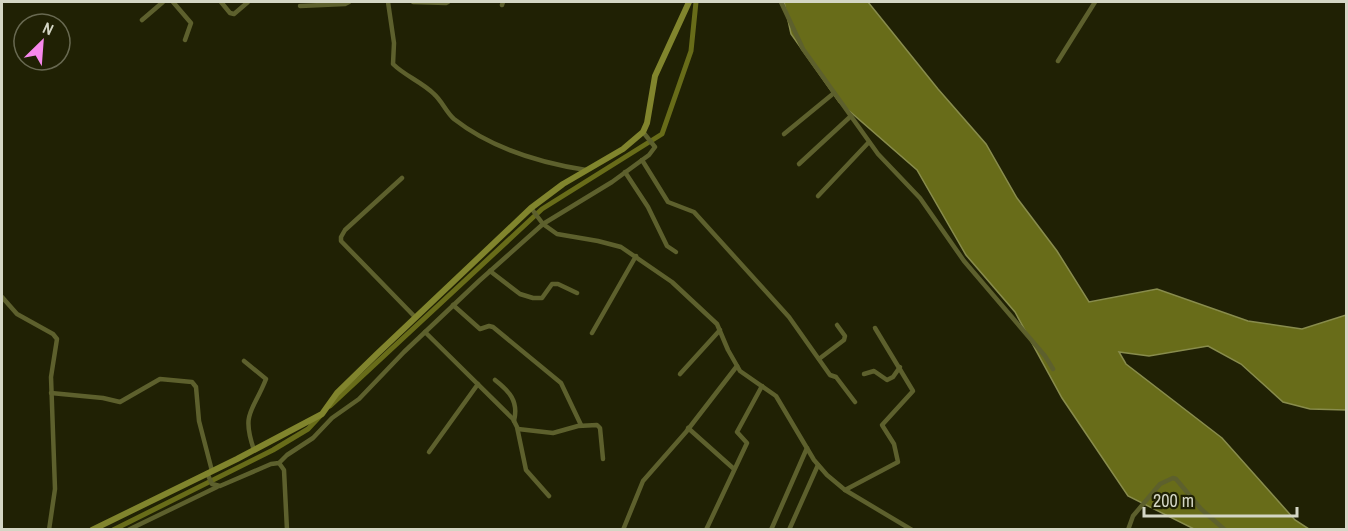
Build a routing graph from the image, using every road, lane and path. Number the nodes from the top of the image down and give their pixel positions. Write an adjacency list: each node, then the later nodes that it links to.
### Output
1 (163, 2): 13 (street)
2 (173, 2): 14 (street)
3 (221, 2): 4 (street)
4 (248, 2)
5 (349, 2): 12 (street)
6 (388, 2): 23 (street)
7 (413, 2): 8 (street)
8 (448, 2)
9 (689, 2): 18 (street)
10 (782, 2): 16 (street)
11 (1095, 2): 15 (street)
12 (300, 6)
13 (142, 20)
14 (184, 40)
15 (1058, 61)
16 (834, 93): 17 (street); 19 (street)
17 (851, 116): 20 (street); 22 (street)
18 (643, 132): 21 (street); 23 (street)
19 (784, 134)
20 (869, 142): 26 (street); 45 (street)
21 (642, 160): 24 (street); 41 (street)
22 (799, 164)
23 (586, 170): 27 (street)
24 (626, 172): 28 (street); 29 (street)
25 (402, 178): 35 (street)
26 (818, 196)
27 (533, 210): 28 (street); 35 (street)
28 (543, 224): 30 (street); 31 (street)
29 (676, 252)
30 (636, 256): 38 (street); 40 (street)
31 (490, 271): 32 (street); 34 (street)
32 (577, 293)
33 (2, 297): 51 (street)
34 (453, 305): 39 (street); 54 (street)
35 (415, 318): 58 (street)
36 (837, 325): 41 (street)
37 (875, 328): 44 (street)
38 (720, 330): 43 (street); 46 (street)
39 (425, 332): 49 (street); 61 (street)
40 (592, 333)
41 (819, 359): 52 (street)
42 (244, 361): 58 (street)
43 (737, 366): 50 (street); 55 (street)
44 (900, 367): 47 (street); 65 (street)
45 (1053, 369)
46 (680, 374)
47 (864, 374)
48 (495, 380): 53 (street)
49 (477, 384): 53 (street); 59 (street)
50 (762, 386): 57 (street); 63 (street)
51 (51, 393): 64 (street); 69 (street)
52 (855, 402)
53 (514, 421): 56 (street)
54 (581, 425): 56 (street); 60 (street)
55 (688, 428): 63 (street); 73 (street)
56 (518, 429): 66 (street)
57 (807, 448): 62 (street); 75 (street)
58 (254, 450): 64 (street)
59 (429, 452)
60 (603, 459)
61 (279, 463): 64 (street); 72 (street)
62 (818, 465): 65 (street); 68 (street)
63 (734, 469): 74 (street)
64 (211, 479): 70 (street); 71 (street)
65 (845, 490): 67 (street)
66 (549, 496)
67 (902, 527): 76 (street)
68 (790, 529)
69 (49, 530)
70 (92, 530)
71 (129, 530)
72 (287, 530)
73 (623, 530)
74 (706, 530)
75 (771, 530)
76 (912, 530)
77 (1128, 530): 78 (street)
78 (1225, 530)

